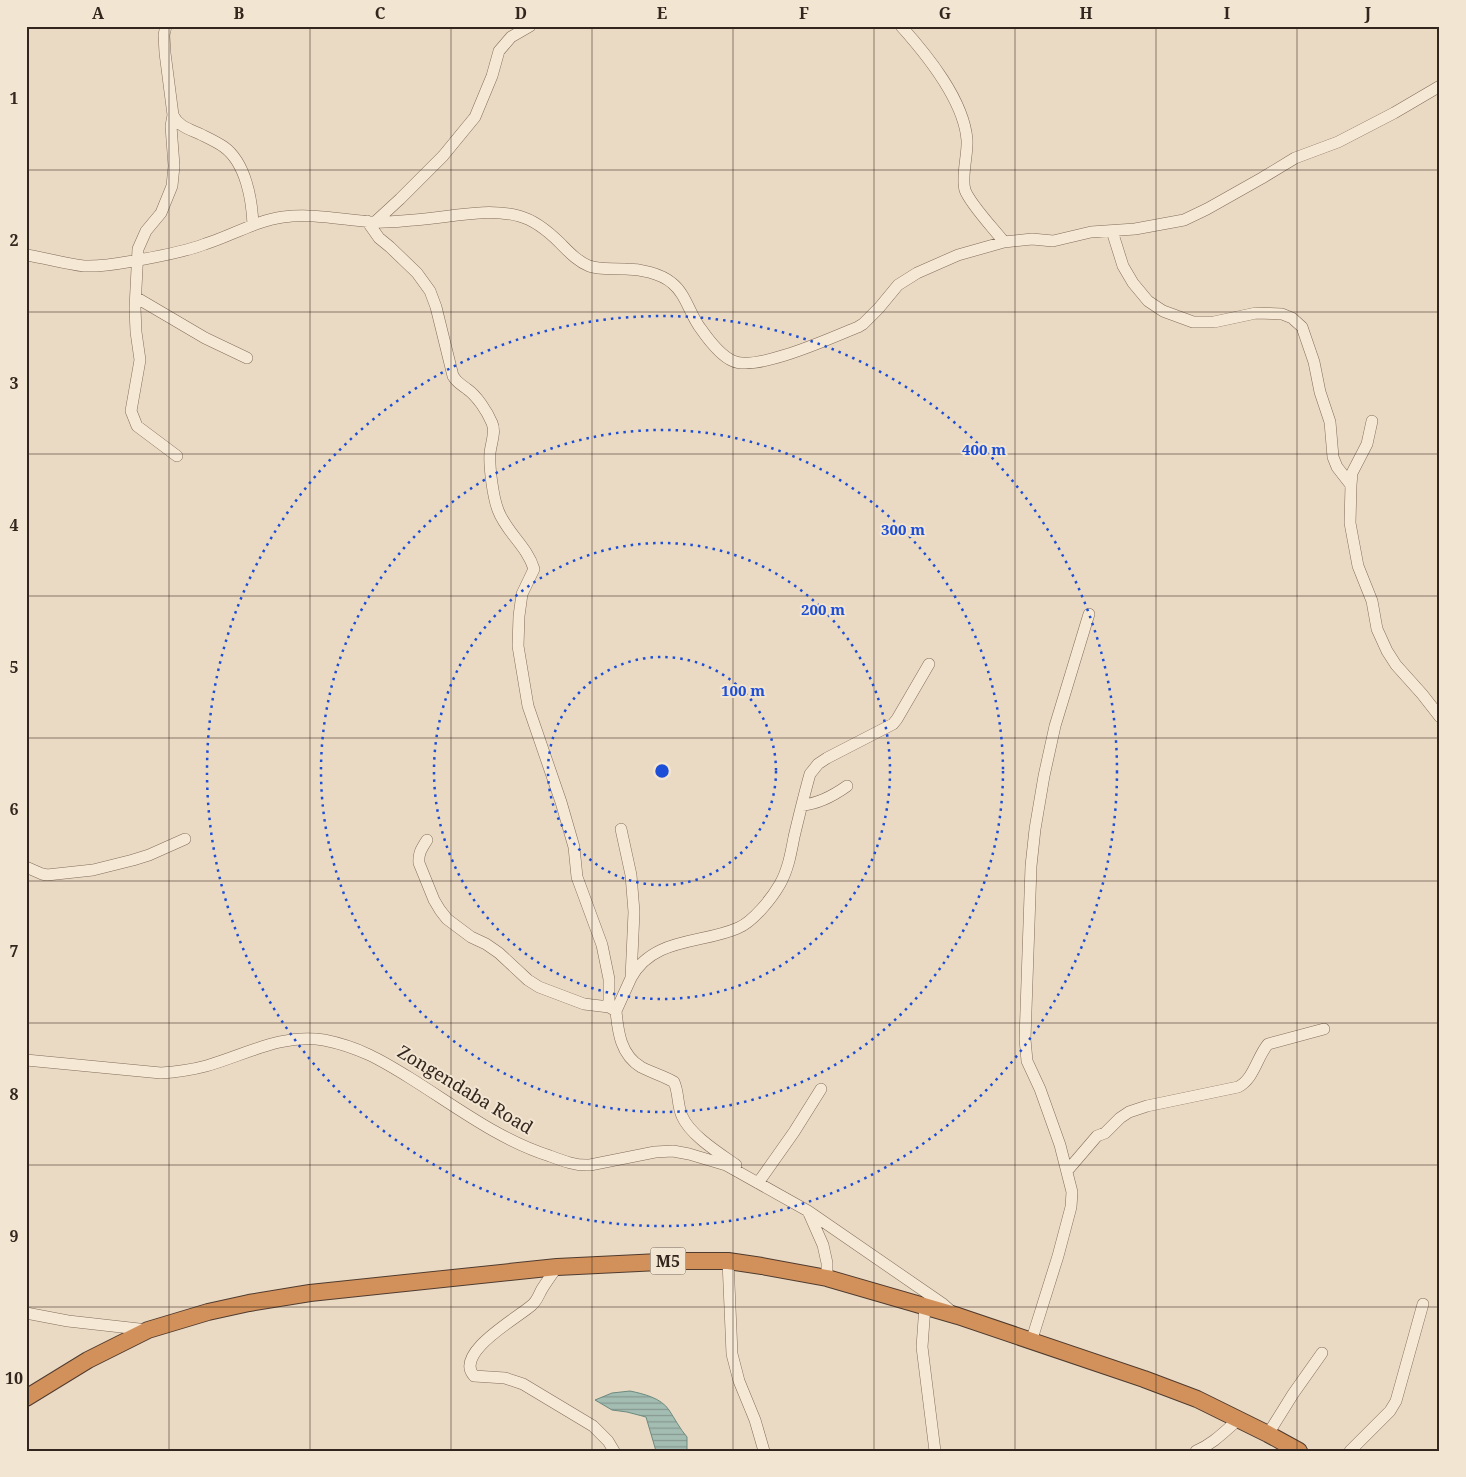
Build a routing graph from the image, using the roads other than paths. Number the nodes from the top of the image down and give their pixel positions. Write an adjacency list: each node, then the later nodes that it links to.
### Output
1 (166, 26): 5 (street)
2 (530, 26): 6 (street)
3 (901, 26): 9 (street)
4 (1440, 86): 8 (street)
5 (172, 115): 7 (street); 11 (street)
6 (371, 222): 7 (street); 9 (street); 27 (street)
7 (252, 225): 11 (street)
8 (1112, 231): 9 (street); 16 (street)
9 (1004, 242)
10 (26, 254): 11 (street)
11 (138, 260): 12 (street)
12 (137, 298): 13 (street); 15 (street)
13 (248, 358)
14 (1372, 422): 16 (street)
15 (177, 456)
16 (1351, 485): 19 (street)
17 (1089, 614): 31 (street)
18 (929, 664): 21 (street)
19 (1438, 710)
20 (847, 786): 21 (street)
21 (802, 805): 26 (street)
22 (621, 829): 26 (street)
23 (185, 839): 25 (street)
24 (427, 840): 27 (street)
25 (26, 866)
26 (632, 978): 27 (street)
27 (612, 1009): 32 (street)
28 (1324, 1029): 31 (street)
29 (26, 1060): 32 (street, Zongendaba Road)
30 (821, 1089): 33 (street)
31 (1067, 1171): 45 (street)
32 (748, 1176): 33 (street, Zongendaba Road)
33 (758, 1183): 34 (street, Zongendaba Road)
34 (808, 1212): 38 (street); 43 (street, Zongendaba Road)
35 (728, 1262): 36 (highway, M5); 38 (highway, M5); 51 (street)
36 (558, 1267): 37 (highway, M5); 39 (street)
37 (535, 1269): 39 (street); 44 (highway, M5)
38 (827, 1278): 41 (highway, M5)
39 (542, 1290): 50 (street)
40 (1423, 1304): 55 (street)
41 (925, 1306): 43 (highway, M5); 52 (street)
42 (26, 1313): 44 (street)
43 (958, 1316): 45 (highway, M5)
44 (148, 1330): 47 (highway, M5)
45 (1032, 1342): 48 (highway, M5)
46 (1322, 1353): 49 (street)
47 (26, 1398)
48 (1239, 1419): 49 (highway, M5); 53 (street)
49 (1268, 1434): 54 (highway, M5)
50 (614, 1451)
51 (764, 1451)
52 (935, 1451)
53 (1196, 1451)
54 (1299, 1451)
55 (1350, 1451)

